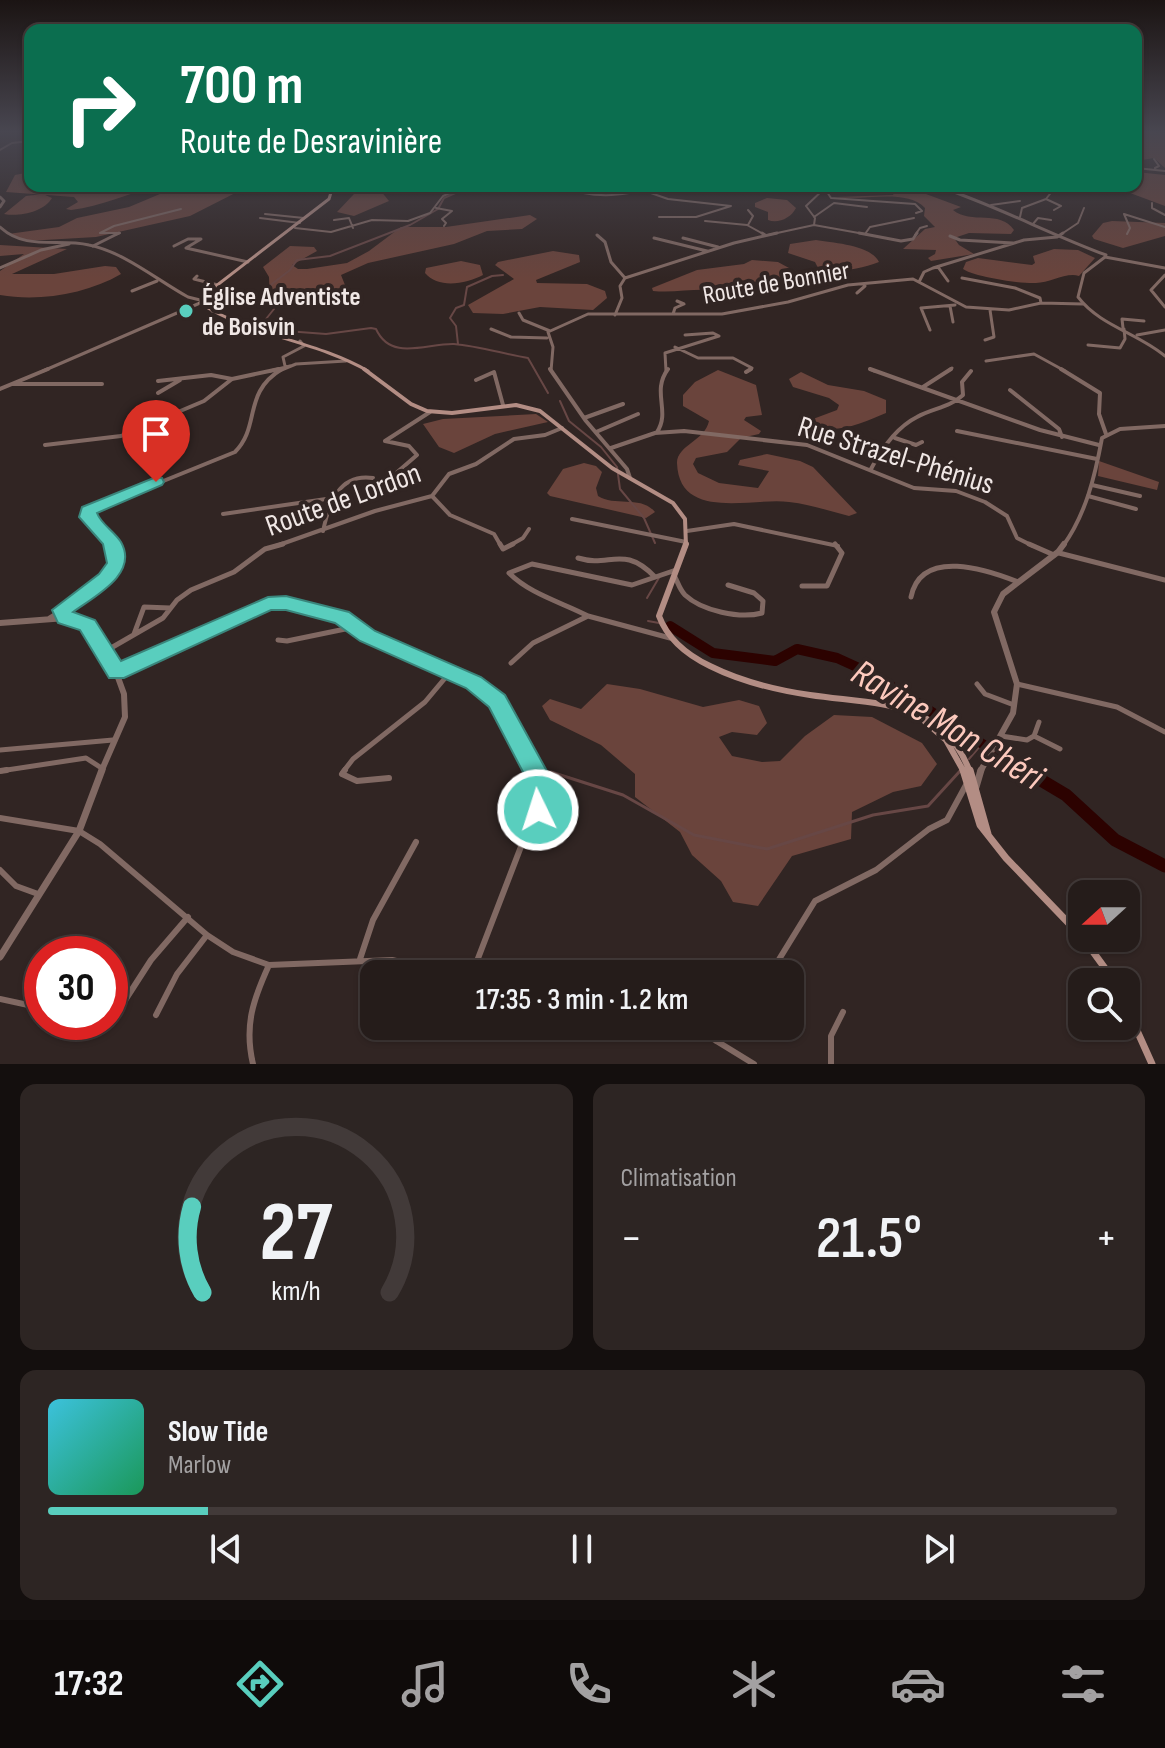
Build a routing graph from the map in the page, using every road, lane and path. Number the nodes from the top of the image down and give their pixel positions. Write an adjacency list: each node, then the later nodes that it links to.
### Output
1 (331, 192): 28 (main road)
2 (452, 192): 16 (street)
3 (580, 192): 4 (street)
4 (648, 192): 24 (street)
5 (821, 192): 25 (street)
6 (829, 192): 21 (street)
7 (954, 192): 13 (street)
8 (1051, 192): 10 (street)
9 (0, 197): 14 (street)
10 (1046, 199): 20 (street); 26 (street)
11 (1020, 201): 13 (street)
12 (1152, 203): 23 (street)
13 (991, 205): 26 (street)
14 (0, 207)
15 (867, 207): 25 (street)
16 (436, 208): 37 (street); 42 (street)
17 (1084, 208): 48 (street)
18 (181, 209): 53 (street)
19 (748, 210): 35 (street)
20 (1054, 210)
21 (916, 213)
22 (265, 214): 28 (street)
23 (1165, 215)
24 (659, 217)
25 (814, 217): 36 (street)
26 (1020, 217): 34 (street)
27 (260, 218): 33 (street)
28 (307, 218): 33 (main road)
29 (914, 218): 43 (street)
30 (334, 220): 42 (street)
31 (1051, 220): 34 (street)
32 (705, 221): 35 (street)
33 (300, 223): 41 (main road)
34 (1033, 224): 48 (street)
35 (748, 225): 46 (street)
36 (814, 225): 43 (street); 46 (street)
37 (444, 226)
38 (927, 226): 43 (street)
39 (1165, 227): 44 (street)
40 (0, 228): 51 (street)
41 (295, 228): 42 (street); 58 (main road)
42 (353, 228)
43 (865, 234)
44 (1127, 234)
45 (597, 235): 64 (street)
46 (767, 236): 55 (street)
47 (950, 236): 52 (street)
48 (1057, 237): 52 (street); 57 (street)
49 (654, 238): 56 (street)
50 (683, 238): 55 (street)
51 (76, 243): 53 (street); 60 (street)
52 (1016, 243): 59 (street)
53 (93, 246): 67 (street)
54 (174, 246): 58 (street)
55 (720, 248): 56 (street)
56 (709, 251): 64 (street)
57 (1108, 256): 61 (street); 79 (street)
58 (248, 262): 70 (main road)
59 (938, 267): 66 (street); 68 (street)
60 (0, 268)
61 (1165, 268)
62 (1165, 275): 82 (street)
63 (197, 276): 70 (street)
64 (625, 278): 87 (street)
65 (962, 278): 78 (street)
66 (920, 280): 69 (street, Route de Bonnier); 80 (street)
67 (157, 281): 71 (street); 76 (street)
68 (948, 281)
69 (867, 284): 73 (street); 86 (street, Route de Bonnier)
70 (218, 285): 74 (main road)
71 (132, 291)
72 (242, 293): 74 (street)
73 (857, 293)
74 (206, 294): 76 (main road)
75 (253, 296): 84 (street)
76 (200, 301): 84 (main road); 114 (street)
77 (677, 301): 86 (street)
78 (1041, 303): 79 (street); 83 (street)
79 (1083, 304): 90 (street)
80 (957, 305): 81 (street); 83 (street)
81 (950, 306): 89 (street); 92 (street)
82 (1165, 307)
83 (990, 309): 98 (street)
84 (212, 311): 99 (main road)
85 (519, 313): 94 (street)
86 (673, 314): 87 (street, Route de Bonnier)
87 (615, 315): 94 (street, Route de Bonnier)
88 (1144, 321): 90 (street)
89 (953, 322)
90 (1124, 328): 96 (street); 100 (street)
91 (491, 329): 97 (street)
92 (930, 330)
93 (1165, 330): 96 (street)
94 (550, 331): 97 (street)
95 (685, 335): 101 (street)
96 (1137, 335): 102 (street)
97 (548, 338): 125 (street)
98 (985, 340)
99 (300, 341): 103 (main road); 105 (street)
100 (1088, 345)
101 (675, 347): 109 (street); 130 (street)
102 (1165, 356)
103 (346, 361): 105 (street); 123 (main road)
104 (986, 361): 131 (street)
105 (288, 366): 111 (street); 165 (street)
106 (952, 368): 116 (street)
107 (870, 369): 116 (street)
108 (971, 371): 120 (street)
109 (746, 372)
110 (186, 377): 111 (street); 113 (street); 119 (street)
111 (232, 379): 135 (street)
112 (476, 380): 122 (street)
113 (158, 381)
114 (7, 384): 115 (street); 117 (street)
115 (102, 384)
116 (923, 387): 120 (street)
117 (1, 388)
118 (1010, 390): 132 (street)
119 (158, 393)
120 (956, 402): 132 (street); 133 (street)
121 (623, 404): 125 (street)
122 (503, 405): 123 (main road); 127 (main road)
123 (430, 412): 140 (street)
124 (638, 414): 129 (street)
125 (584, 418): 129 (street)
126 (1165, 426): 131 (street)
127 (562, 428): 141 (main road); 144 (street, Route de Lordon)
128 (957, 431): 138 (street)
129 (596, 432): 137 (street)
130 (655, 433): 137 (street, Rue Strazel-Phénius); 139 (street, Rue Strazel-Phénius)
131 (1106, 434): 136 (street)
132 (1062, 437): 136 (street)
133 (895, 438): 134 (street); 139 (street)
134 (922, 442)
135 (45, 445)
136 (1099, 445): 138 (street)
137 (611, 448): 141 (street)
138 (1097, 459): 143 (street)
139 (871, 469): 155 (street, Rue Strazel-Phénius)
140 (395, 474)
141 (627, 476): 153 (main road)
142 (373, 478): 147 (street)
143 (1092, 485): 145 (street); 146 (street)
144 (432, 496): 151 (street); 152 (street, Route de Lordon)
145 (1088, 496): 148 (street); 155 (street)
146 (1140, 496)
147 (333, 498): 149 (street); 152 (street)
148 (1136, 509)
149 (223, 514)
150 (572, 519): 154 (street)
151 (529, 529)
152 (323, 531): 164 (street, Route de Lordon)
153 (687, 531): 154 (main road); 162 (street)
154 (686, 542): 157 (main road)
155 (1056, 554): 159 (street, Rue Strazel-Phénius); 160 (street)
156 (578, 558): 158 (street)
157 (677, 573): 158 (street); 161 (street); 172 (main road)
158 (655, 577): 166 (street)
159 (1165, 580)
160 (1018, 582): 163 (street); 179 (street)
161 (728, 585)
162 (802, 586)
163 (911, 597)
164 (172, 608): 171 (street, Route de Lordon); 171 (street)
165 (62, 610): 167 (street); 168 (street)
166 (588, 616): 172 (street); 175 (street)
167 (66, 618): 168 (street); 174 (street)
168 (49, 619): 169 (street)
169 (0, 623)
170 (355, 627): 173 (street); 176 (street); 177 (street)
171 (133, 636): 174 (street, Route de Lordon)
172 (670, 638): 192 (main road)
173 (278, 640)
174 (104, 652): 177 (street)
175 (511, 663)
176 (451, 671): 191 (street); 205 (street)
177 (116, 672): 185 (street)
178 (977, 684): 180 (street)
179 (1017, 684): 180 (street); 182 (street)
180 (1014, 705): 183 (street)
181 (1039, 722): 184 (street)
182 (1165, 732)
183 (1001, 736): 184 (street); 190 (street)
184 (1034, 736): 186 (street)
185 (114, 740): 187 (street); 188 (street)
186 (1060, 749)
187 (0, 750)
188 (103, 769): 189 (street); 195 (street)
189 (0, 771)
190 (980, 771): 192 (street); 193 (street)
191 (389, 778)
192 (970, 778): 193 (main road)
193 (970, 791): 200 (main road); 206 (street)
194 (0, 818): 195 (street)
195 (79, 831): 198 (street); 199 (street)
196 (416, 842): 203 (street)
197 (0, 870): 198 (street)
198 (38, 894): 202 (street)
199 (188, 917): 201 (street); 208 (street)
200 (1068, 922)
201 (207, 935): 207 (street); 212 (street)
202 (0, 957)
203 (360, 959): 204 (street); 207 (street)
204 (392, 960)
205 (477, 960)
206 (779, 960)
207 (269, 965): 216 (street)
208 (128, 996)
209 (0, 999): 210 (street)
210 (24, 1004)
211 (843, 1012): 218 (street)
212 (156, 1015)
213 (1140, 1037): 219 (main road)
214 (713, 1040): 215 (street)
215 (716, 1042): 217 (street)
216 (253, 1064)
217 (754, 1064)
218 (831, 1064)
219 (1152, 1064)

